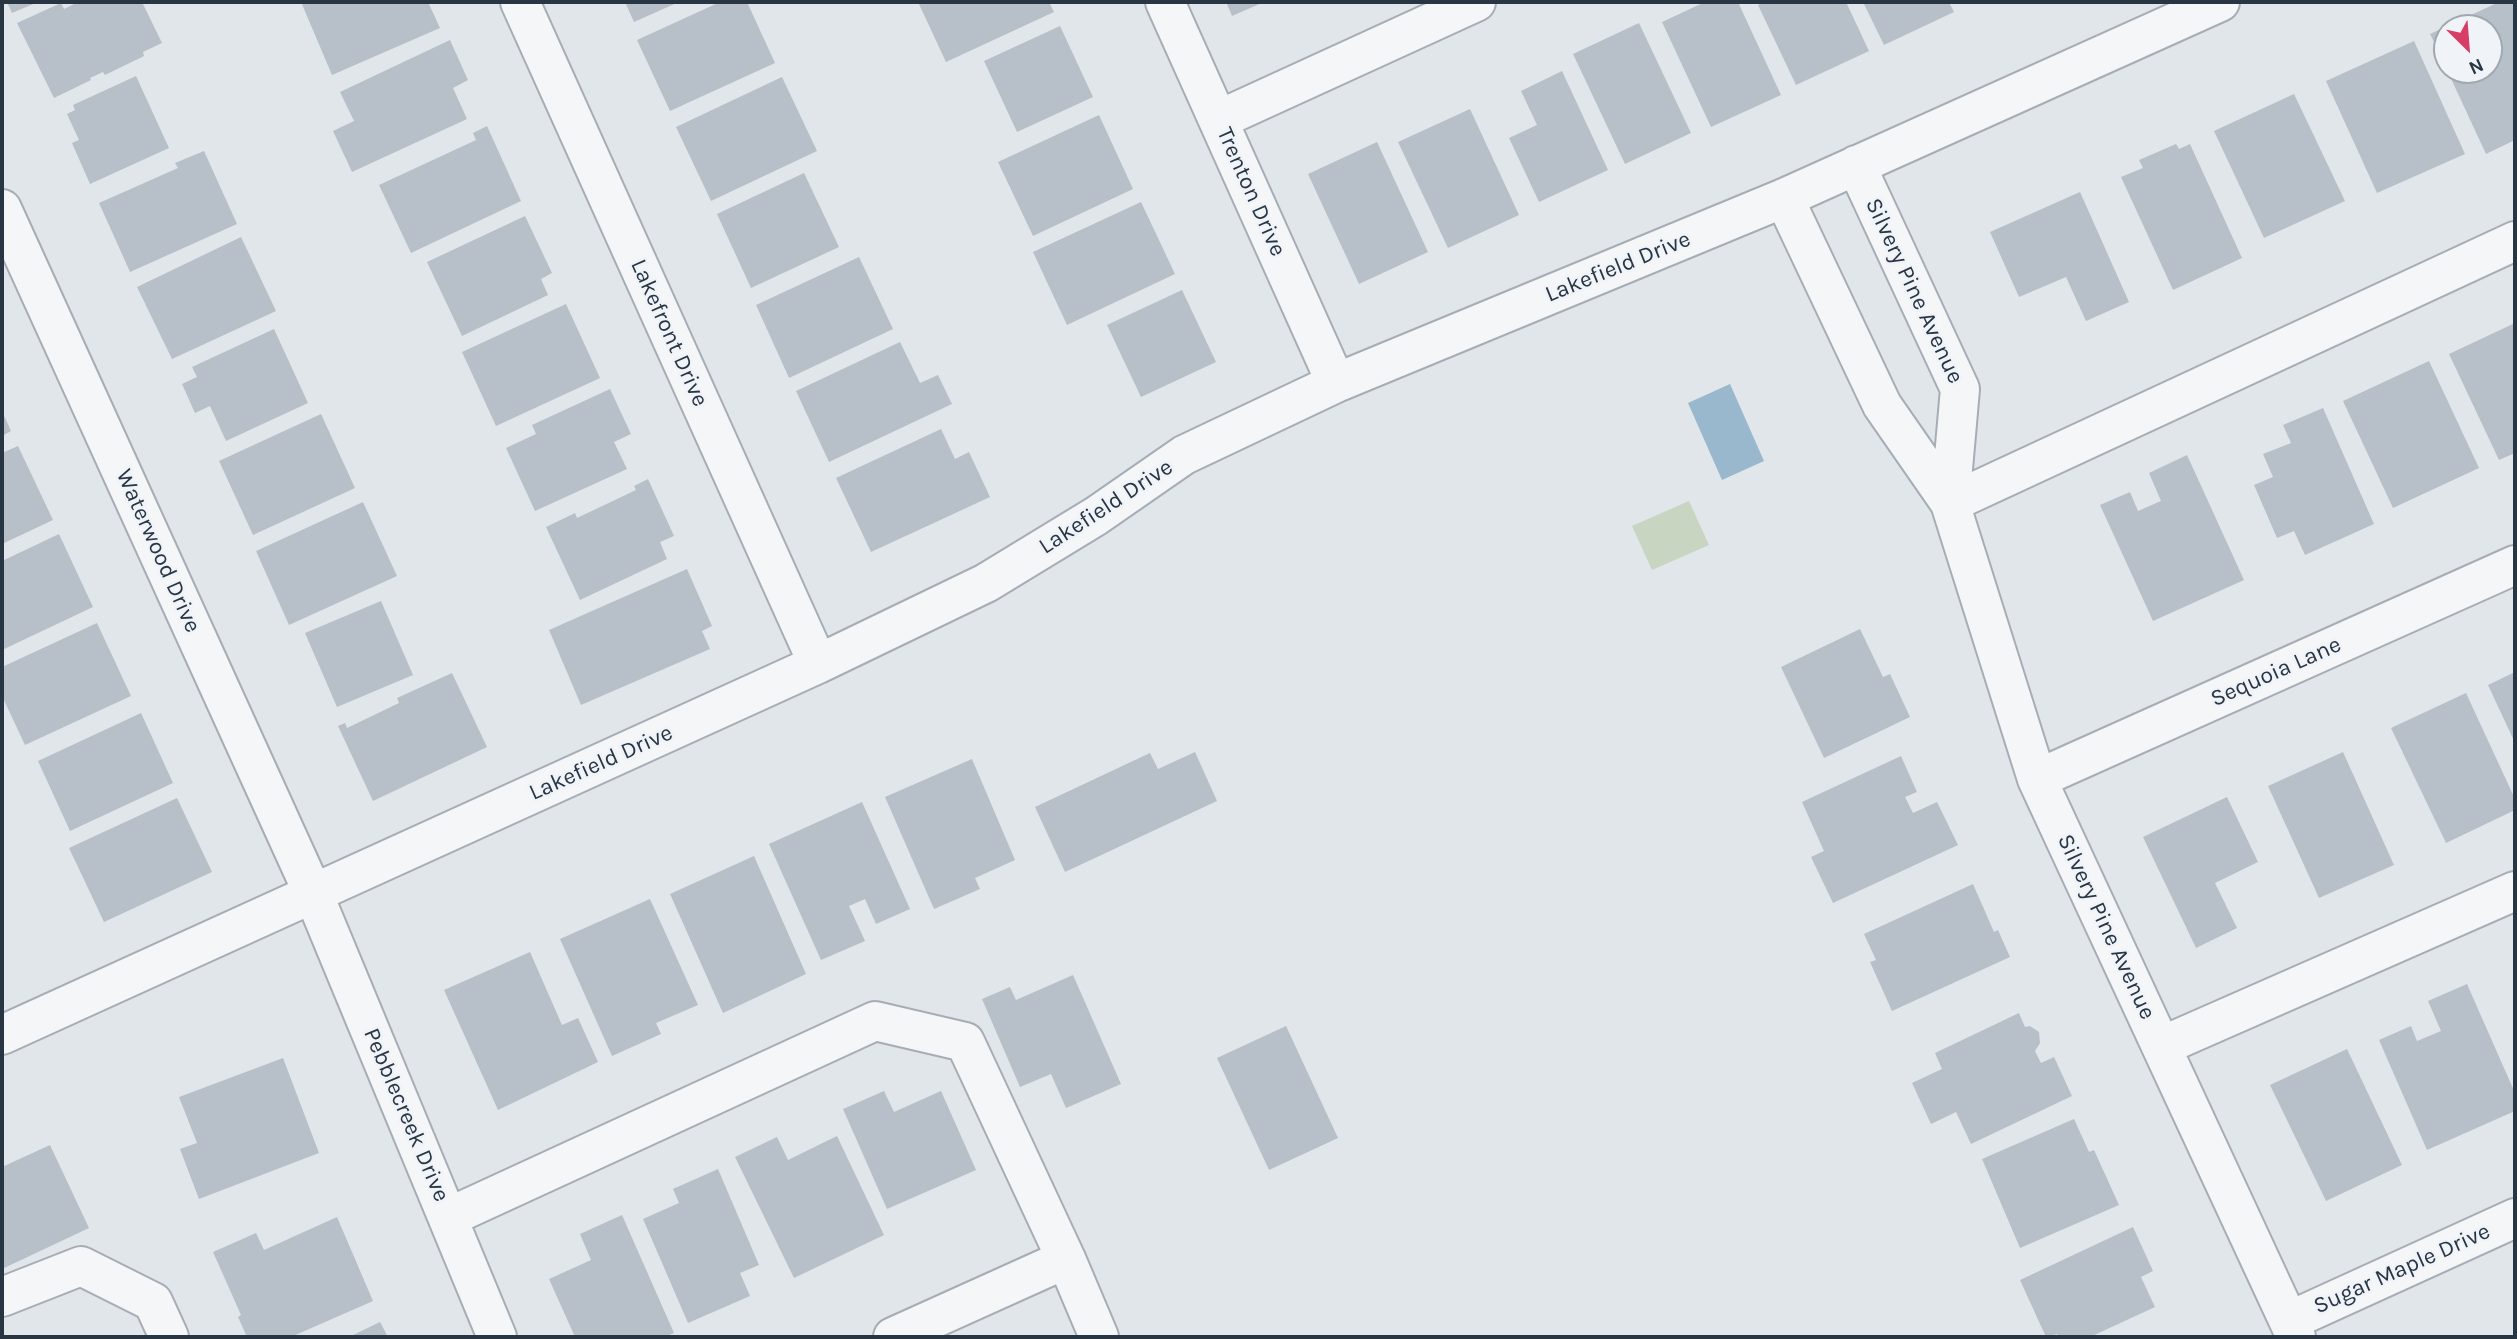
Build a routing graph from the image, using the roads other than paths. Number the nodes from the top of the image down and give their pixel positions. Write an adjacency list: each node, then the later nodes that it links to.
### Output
1 (520, 2): 13 (street, Lakefront Drive)
2 (1165, 2): 5 (street, Trenton Drive)
3 (1476, 2): 5 (street)
4 (2220, 2): 6 (street, Lakefield Drive)
5 (1218, 120): 10 (street, Trenton Drive)
6 (1856, 165): 7 (street, Lakefield Drive); 11 (street, Silvery Pine Avenue)
7 (1784, 198): 10 (street, Lakefield Drive); 11 (street, Silvery Pine Avenue)
8 (2, 209): 16 (street, Waterwood Drive)
9 (2515, 241): 11 (street)
10 (1336, 383): 13 (street, Lakefield Drive)
11 (1950, 503): 14 (street, Silvery Pine Avenue)
12 (2515, 565): 14 (street, Sequoia Lane)
13 (818, 664): 16 (street, Lakefield Drive)
14 (2038, 779): 18 (street, Silvery Pine Avenue)
15 (2515, 891): 18 (street)
16 (313, 893): 17 (street, Lakefield Drive); 19 (street, Pebblecreek Drive)
17 (2, 1035)
18 (2162, 1046): 23 (street, Silvery Pine Avenue)
19 (449, 1217): 21 (street); 25 (street, Pebblecreek Drive)
20 (2515, 1218): 23 (street, Sugar Maple Drive)
21 (1066, 1259): 26 (street); 27 (street)
22 (2, 1297): 24 (street)
23 (2293, 1329)
24 (169, 1337)
25 (497, 1337)
26 (893, 1337)
27 (1099, 1337)

